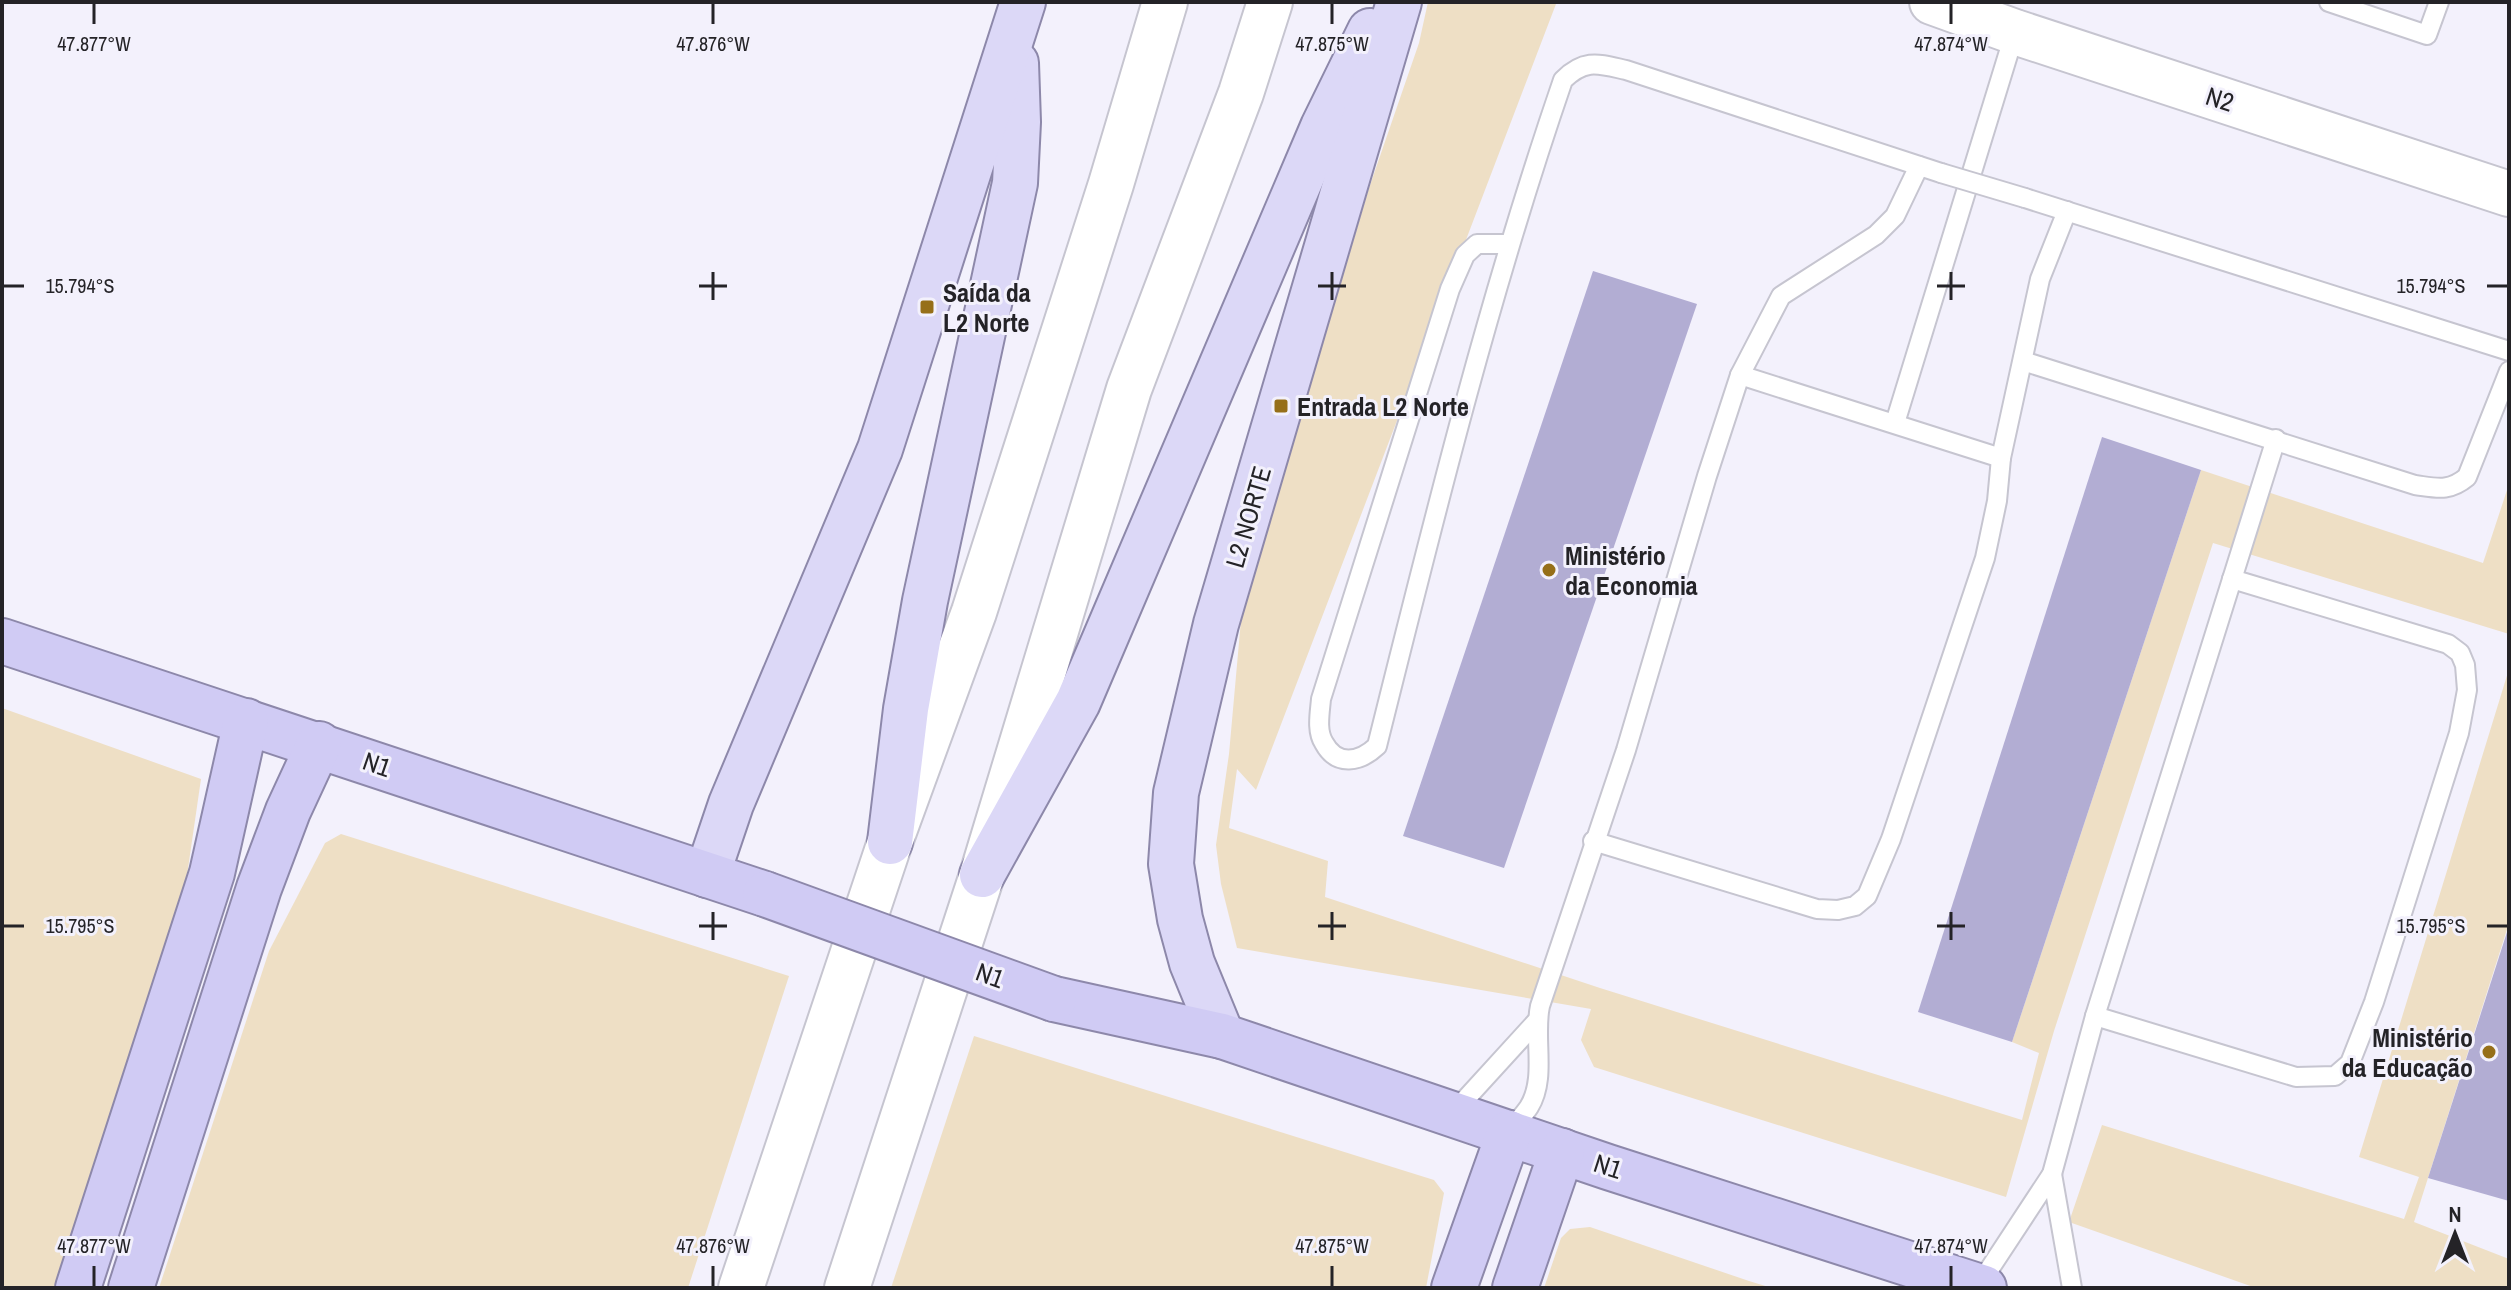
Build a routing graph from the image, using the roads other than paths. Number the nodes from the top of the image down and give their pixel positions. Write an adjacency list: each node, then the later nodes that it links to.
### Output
1 (1165, 2): 25 (main road)
2 (1270, 2): 27 (main road)
3 (1396, 2): 27 (main road); 30 (main road, L2 NORTE)
4 (1932, 2): 8 (main road, N2)
5 (2329, 2): 6 (lane)
6 (2439, 2)
7 (1019, 15): 25 (main road); 26 (main road)
8 (2015, 32): 10 (main road, N2); 17 (lane)
9 (1919, 166): 11 (lane, bridge); 12 (lane); 16 (lane)
10 (2509, 194)
11 (2067, 211): 13 (lane); 14 (lane)
12 (1510, 244): 12 (lane)
13 (2509, 351)
14 (2023, 361): 18 (lane); 19 (lane)
15 (2509, 371): 18 (lane)
16 (1740, 375): 17 (lane); 24 (lane)
17 (1895, 423): 19 (lane)
18 (2276, 439): 20 (lane)
19 (2001, 458): 24 (lane)
20 (2232, 579): 28 (lane); 28 (lane)
21 (2, 641): 22 (highway, N1)
22 (246, 721): 23 (highway, N1); 36 (highway)
23 (319, 744): 26 (highway, N1); 37 (highway)
24 (1593, 841): 29 (lane)
25 (890, 842): 38 (main road)
26 (707, 875): 30 (highway, N1, bridge)
27 (982, 875): 39 (main road)
28 (2095, 1016): 34 (lane)
29 (1536, 1022): 31 (lane); 32 (lane)
30 (1222, 1036): 31 (highway, N1)
31 (1452, 1114): 32 (highway, N1)
32 (1509, 1133): 33 (highway, N1); 40 (highway)
33 (1562, 1151): 35 (highway, N1); 41 (highway)
34 (2052, 1174): 35 (lane); 42 (lane)
35 (1981, 1287)
36 (78, 1288)
37 (131, 1288)
38 (741, 1288)
39 (847, 1288)
40 (1454, 1288)
41 (1515, 1288)
42 (2072, 1288)

